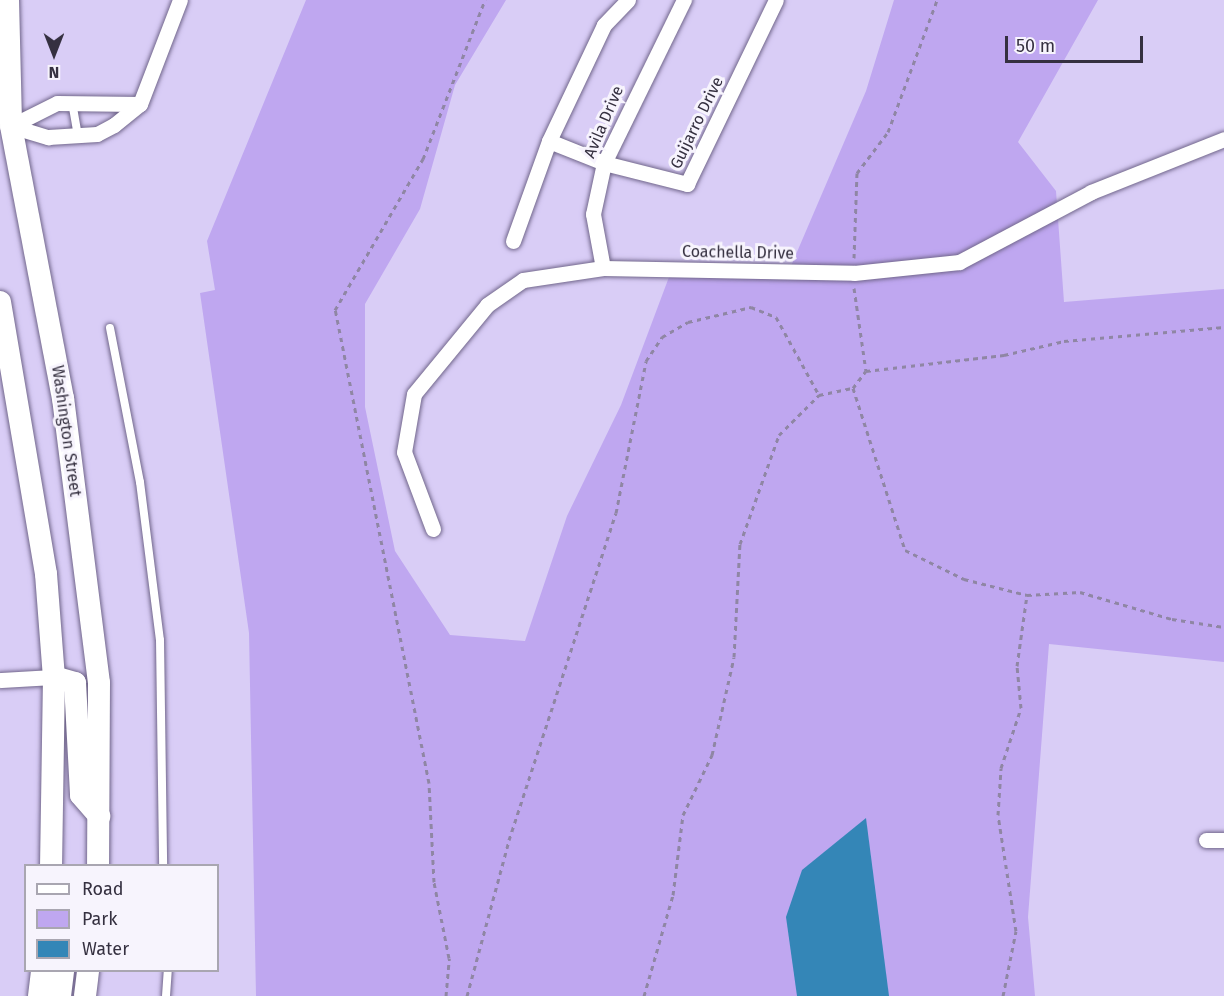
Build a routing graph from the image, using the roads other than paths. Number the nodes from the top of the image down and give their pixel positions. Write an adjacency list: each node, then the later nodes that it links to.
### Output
1 (8, 0): 8 (main road, Washington Street)
2 (180, 0): 7 (street)
3 (628, 0): 11 (street)
4 (684, 0): 12 (street, Avila Drive)
5 (776, 0): 12 (street, Guijarro Drive)
6 (72, 102): 7 (street); 8 (street); 9 (lane)
7 (140, 104): 9 (street)
8 (11, 126): 9 (street); 20 (main road, Washington Street)
9 (78, 135)
10 (1224, 139): 14 (street, Coachella Drive)
11 (549, 141): 12 (street); 13 (street)
12 (604, 163): 14 (street, Avila Drive)
13 (513, 241)
14 (603, 268): 17 (street, Coachella Drive)
15 (0, 302): 18 (main road)
16 (110, 328): 25 (lane)
17 (433, 529)
18 (54, 677): 19 (street); 20 (main road); 23 (main road)
19 (0, 680)
20 (99, 816): 24 (main road, Washington Street)
21 (1206, 840): 22 (street)
22 (1224, 840)
23 (51, 864)
24 (98, 864)
25 (163, 864)
26 (42, 972): 30 (main road)
27 (63, 972): 31 (main road)
28 (88, 972): 32 (main road)
29 (168, 972): 33 (lane)
30 (39, 996)
31 (60, 996)
32 (85, 996)
33 (166, 996)

